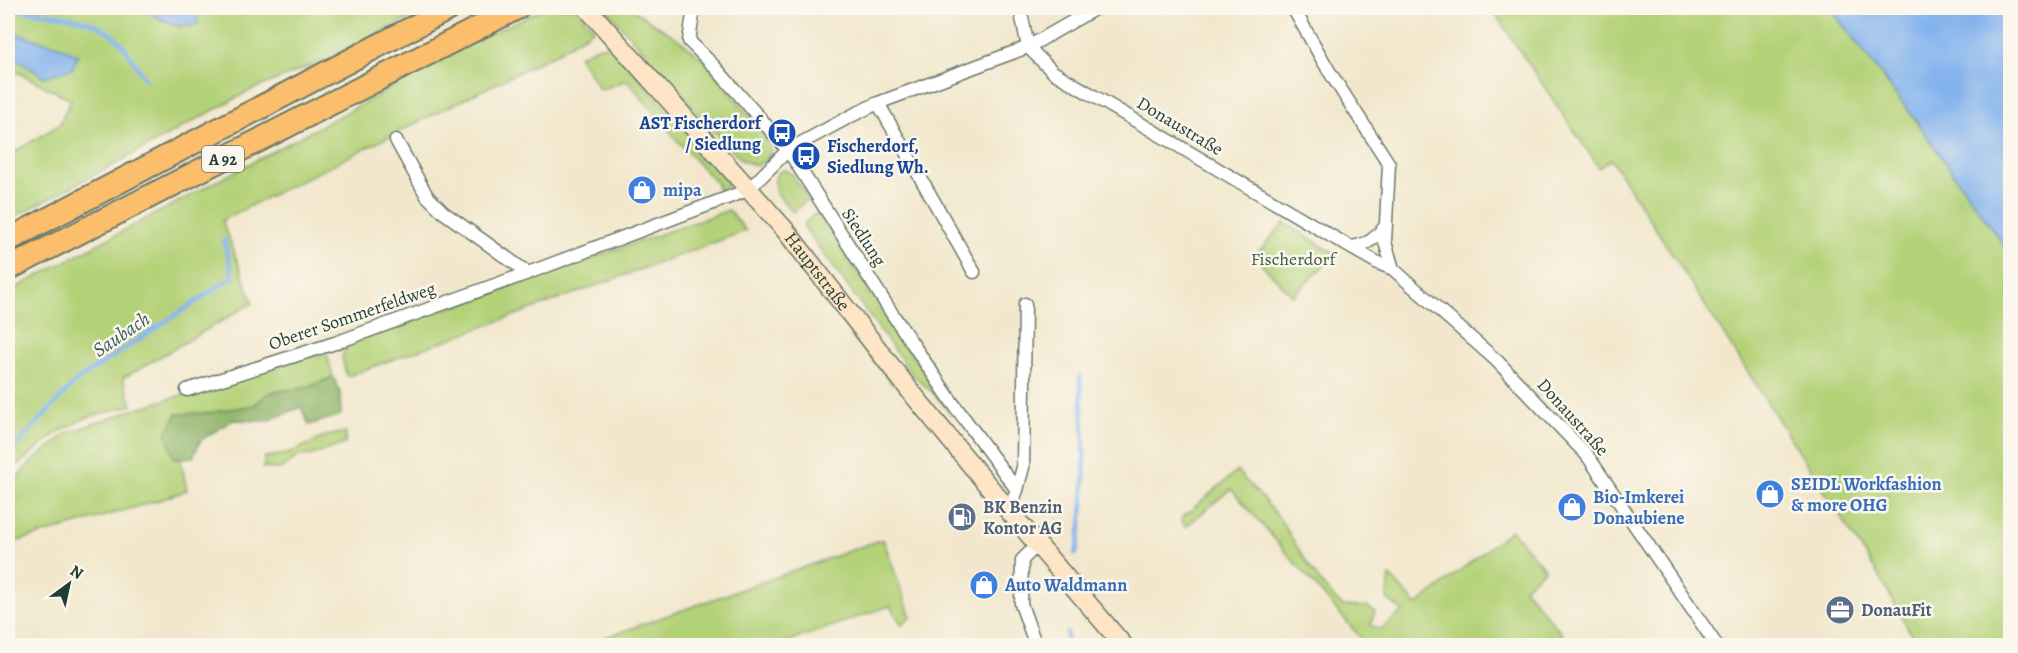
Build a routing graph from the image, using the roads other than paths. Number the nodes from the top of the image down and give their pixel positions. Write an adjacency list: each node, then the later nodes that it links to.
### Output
1 (450, 8): 14 (highway, A 92)
2 (517, 8): 16 (highway, A 92)
3 (587, 8): 12 (main road, Hauptstraße)
4 (694, 8): 11 (street, Siedlung)
5 (1020, 8): 8 (street)
6 (1096, 8): 8 (street)
7 (1293, 8): 13 (street)
8 (1028, 47): 9 (street); 15 (street, Donaustraße)
9 (878, 103): 11 (street); 18 (street)
10 (396, 140): 19 (street)
11 (788, 150): 12 (street); 22 (street, Siedlung)
12 (748, 190): 19 (street, Oberer Sommerfeldweg); 23 (main road, Hauptstraße)
13 (1386, 225): 15 (street); 17 (street)
14 (8, 240)
15 (1350, 247): 17 (street, Donaustraße)
16 (8, 269)
17 (1393, 269): 27 (street, Donaustraße)
18 (974, 272)
19 (528, 273): 21 (street, Oberer Sommerfeldweg)
20 (1025, 304): 22 (street)
21 (187, 390)
22 (1017, 490): 23 (street)
23 (1009, 511): 24 (main road, Hauptstraße)
24 (1037, 545): 25 (street); 26 (main road, Hauptstraße)
25 (1036, 645)
26 (1124, 645)
27 (1717, 645)

